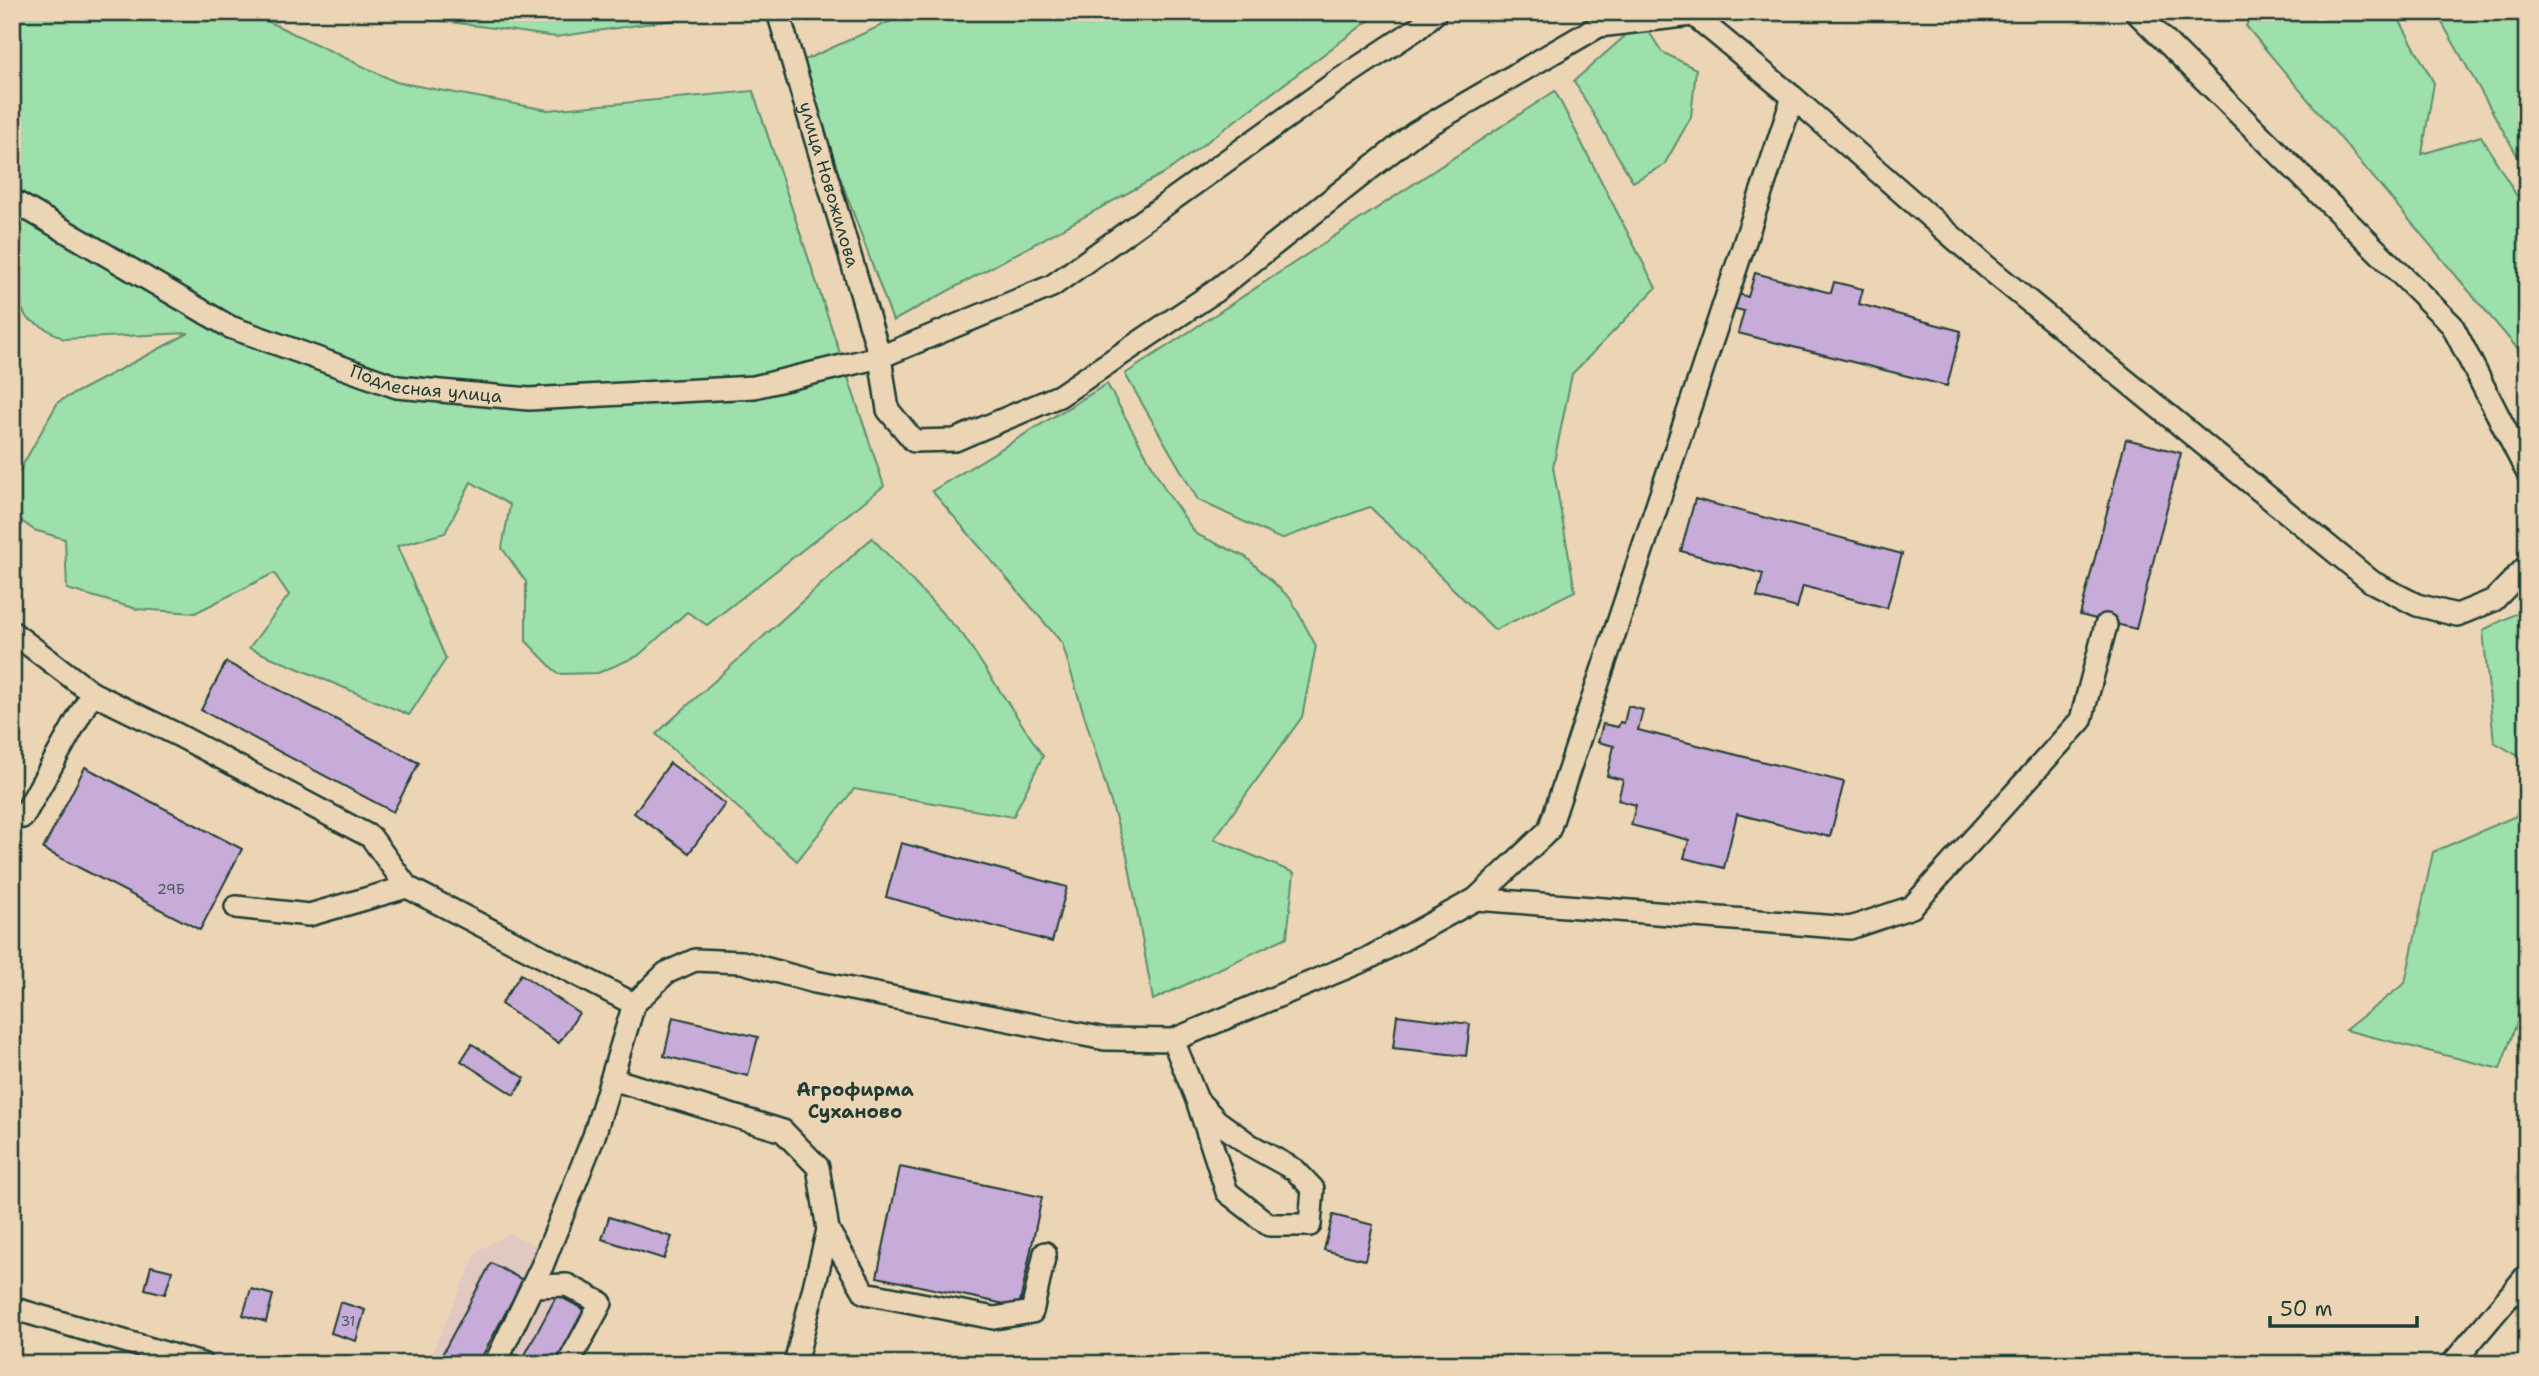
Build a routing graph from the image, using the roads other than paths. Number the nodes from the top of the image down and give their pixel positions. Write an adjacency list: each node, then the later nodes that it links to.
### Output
1 (778, 12): 7 (street, улица Новожилова)
2 (1436, 12): 7 (street, Подлесная улица)
3 (2136, 12): 8 (street)
4 (1691, 14): 5 (street); 7 (street, улица Новожилова)
5 (1793, 97): 9 (street); 15 (street)
6 (12, 200): 7 (street, Подлесная улица)
7 (880, 358)
8 (2527, 472)
9 (2527, 566)
10 (2106, 625): 15 (street)
11 (12, 632): 12 (street)
12 (92, 693): 13 (street); 14 (street)
13 (23, 817)
14 (407, 887): 16 (street); 17 (street)
15 (1476, 899): 18 (street)
16 (236, 907)
17 (635, 1004): 18 (street); 19 (street)
18 (1172, 1040): 20 (street)
19 (612, 1079): 21 (street); 24 (street)
20 (1197, 1100): 20 (street)
21 (828, 1230): 22 (street); 29 (street)
22 (1045, 1253)
23 (2527, 1275): 30 (street)
24 (533, 1286): 27 (street); 28 (street)
25 (12, 1308): 26 (street)
26 (202, 1364)
27 (495, 1364)
28 (568, 1364)
29 (795, 1364)
30 (2452, 1364)

